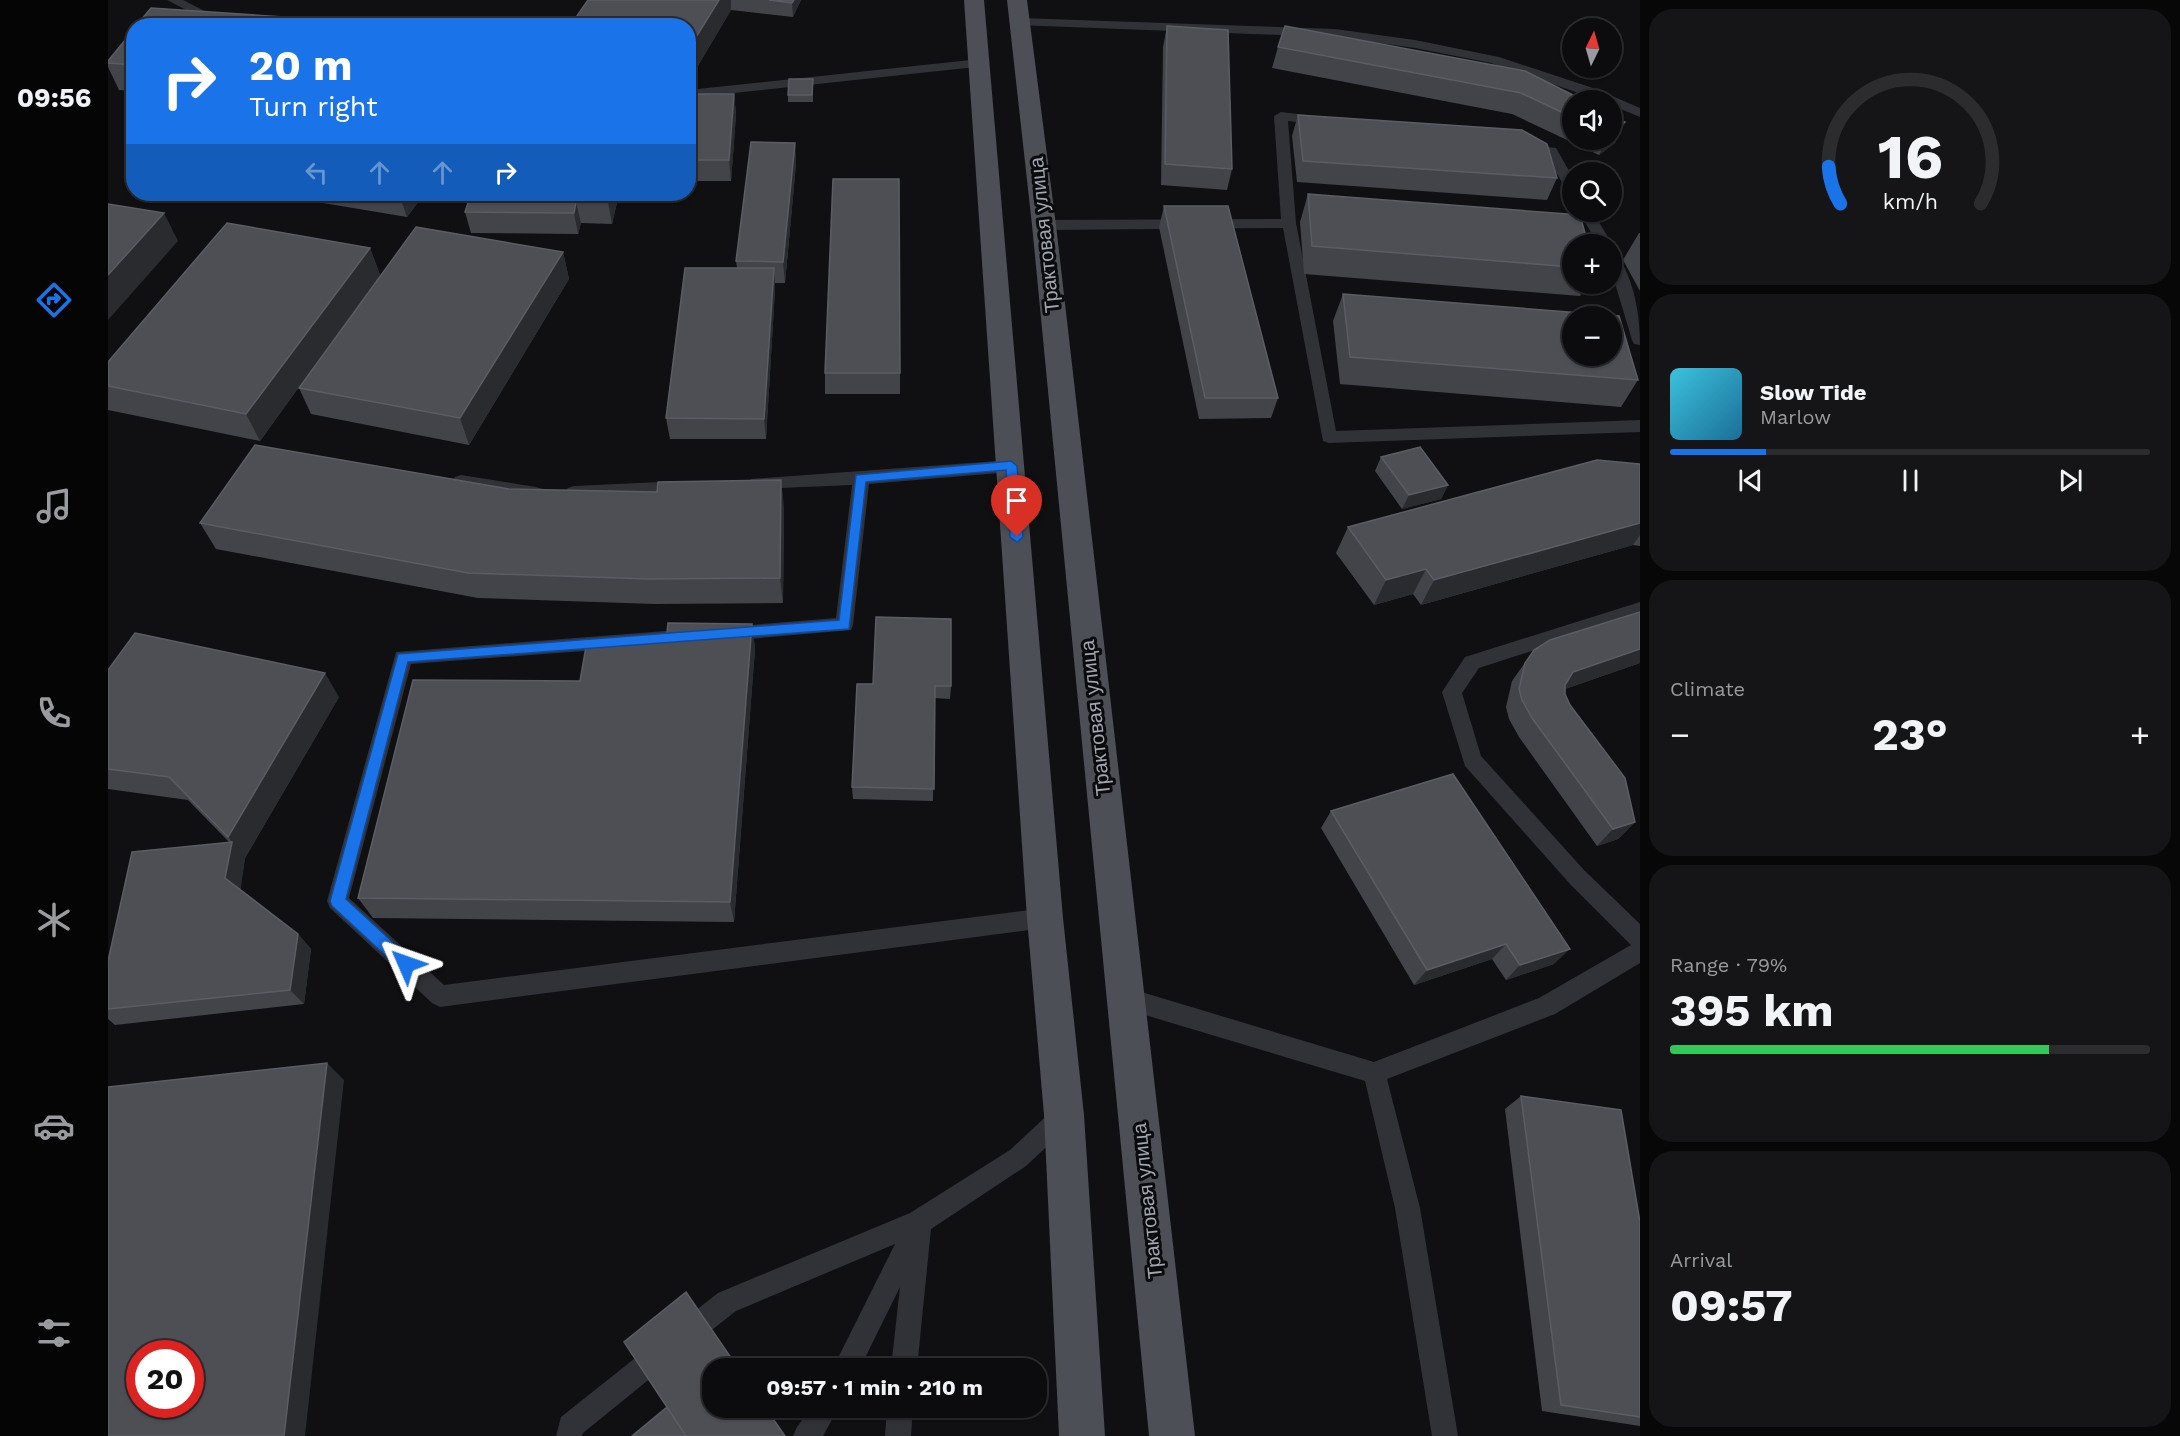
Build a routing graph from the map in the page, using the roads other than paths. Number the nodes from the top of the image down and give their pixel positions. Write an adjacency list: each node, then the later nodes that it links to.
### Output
1 (173, 0): 4 (lane)
2 (974, 0): 5 (main road)
3 (1018, 11): 7 (lane); 12 (main road, Трактовая улица)
4 (211, 18)
5 (980, 63): 6 (lane); 16 (main road)
6 (696, 93)
7 (1640, 113)
8 (1340, 123): 11 (lane)
9 (1516, 146): 10 (lane)
10 (1562, 170)
11 (1289, 223): 12 (lane); 15 (lane)
12 (1044, 225): 25 (main road, Трактовая улица)
13 (1622, 281): 14 (lane)
14 (1640, 340)
15 (1640, 426)
16 (1011, 466): 17 (lane); 22 (main road)
17 (861, 478): 19 (lane); 22 (lane)
18 (450, 479): 20 (lane)
19 (742, 484)
20 (695, 486)
21 (1640, 609): 23 (lane)
22 (1045, 918): 27 (main road)
23 (1640, 939)
24 (1640, 951): 26 (lane)
25 (1125, 998): 26 (lane); 39 (main road, Трактовая улица)
26 (1374, 1073): 40 (lane)
27 (1064, 1115): 28 (lane); 38 (main road)
28 (919, 1222): 29 (lane); 30 (lane); 31 (lane)
29 (704, 1320)
30 (851, 1358)
31 (905, 1358)
32 (643, 1368): 35 (lane)
33 (820, 1418): 36 (lane)
34 (899, 1418): 37 (lane)
35 (569, 1436)
36 (806, 1436)
37 (898, 1436)
38 (1082, 1436)
39 (1172, 1436)
40 (1445, 1436)

